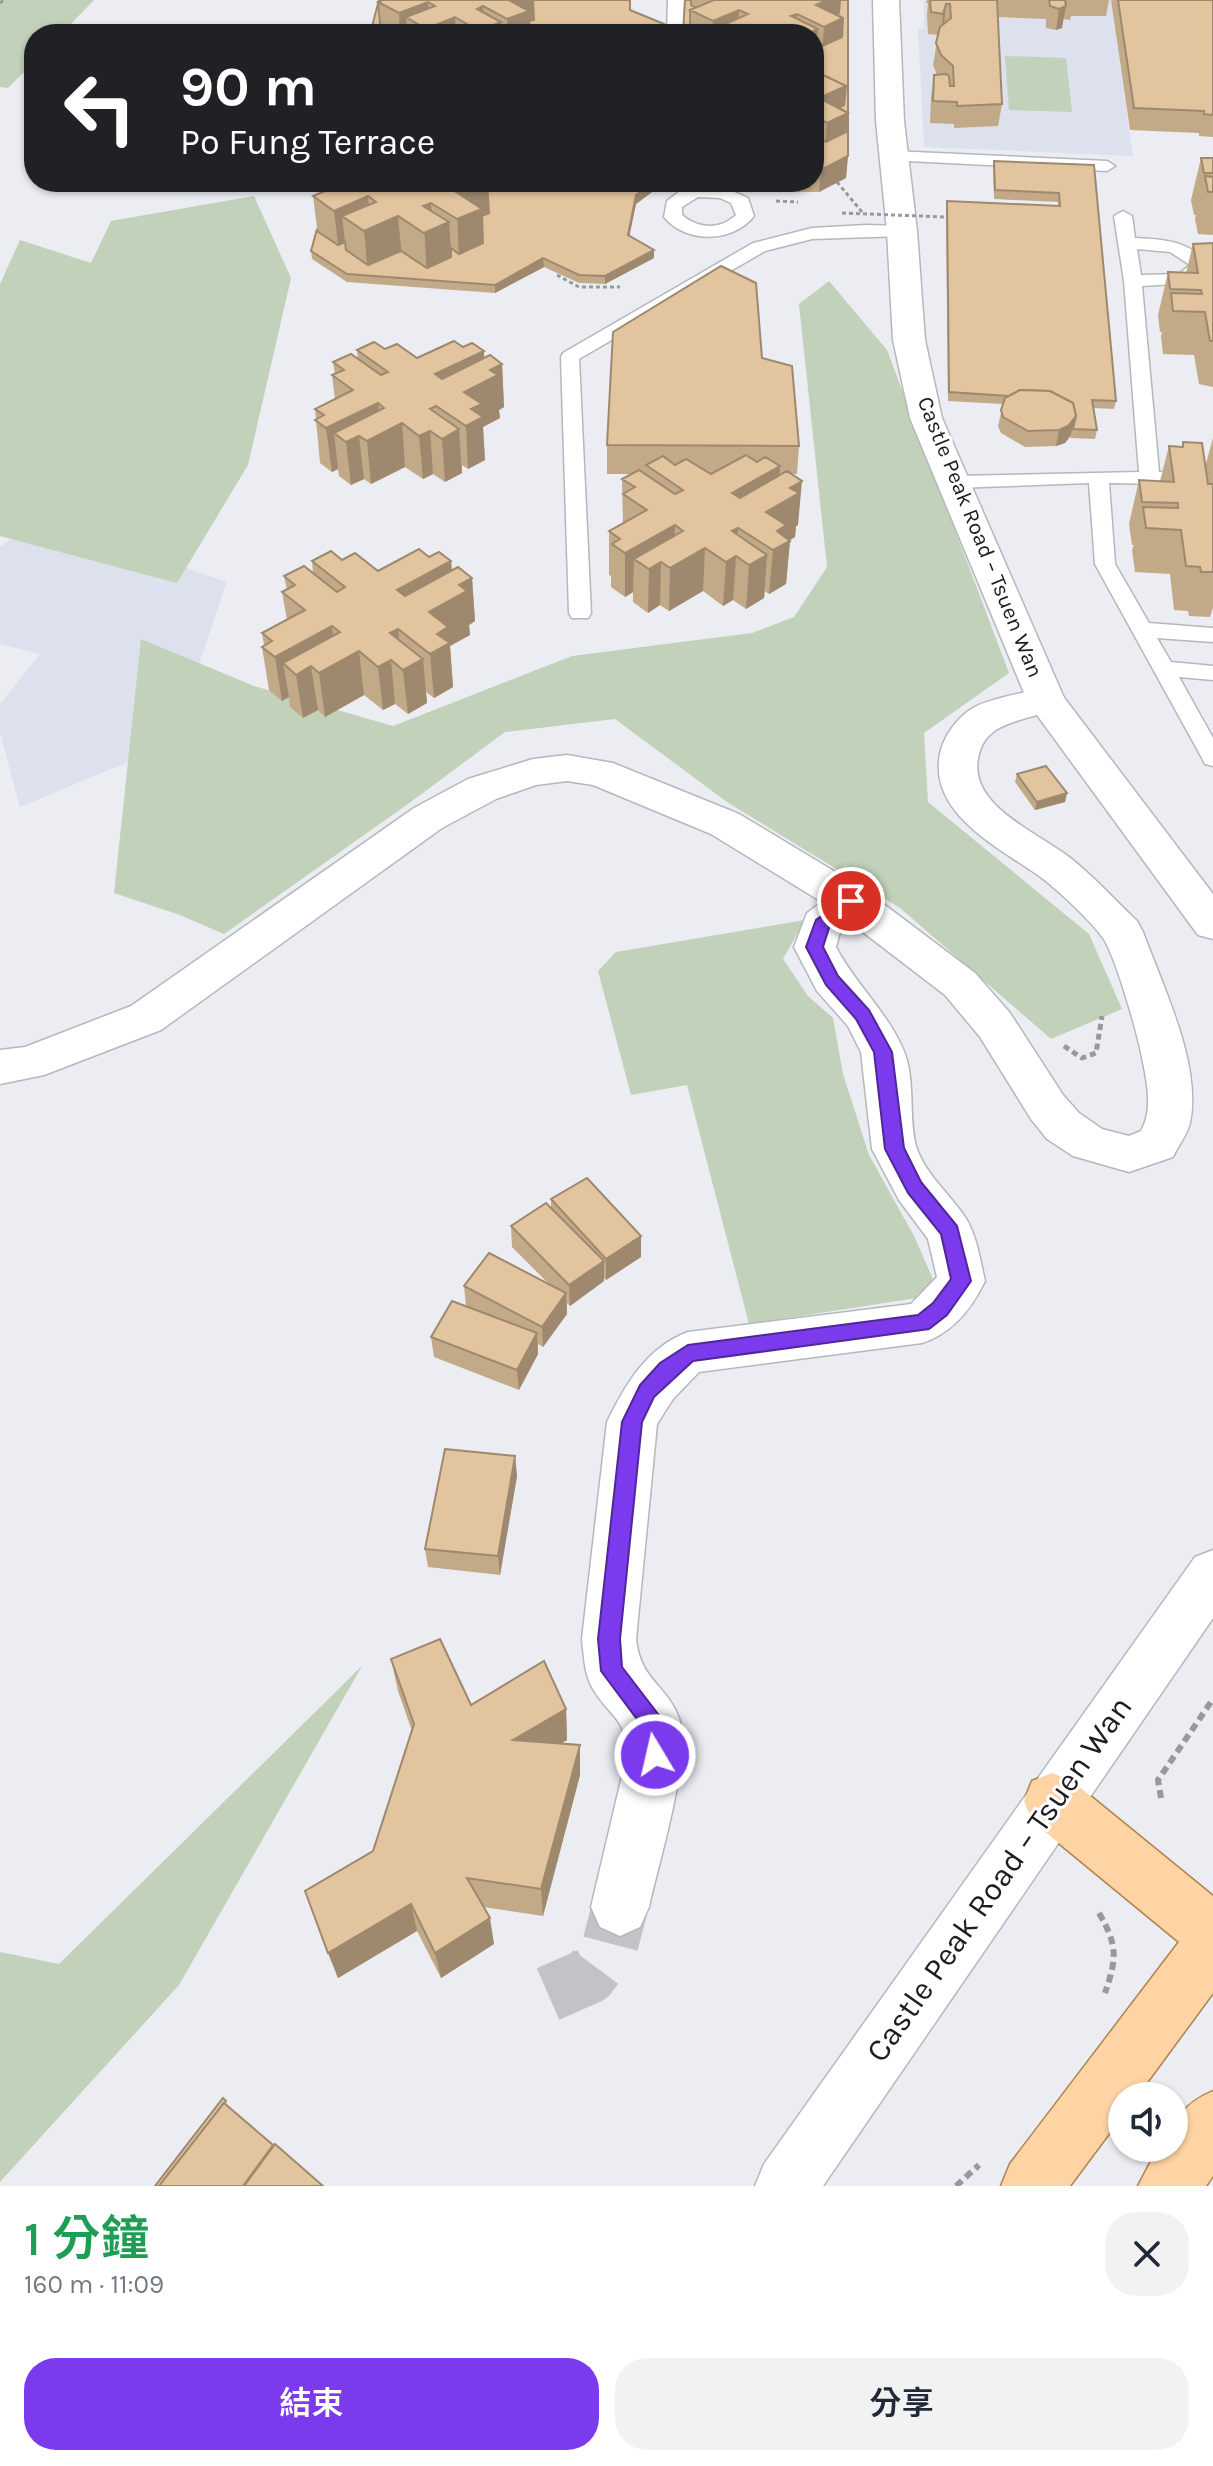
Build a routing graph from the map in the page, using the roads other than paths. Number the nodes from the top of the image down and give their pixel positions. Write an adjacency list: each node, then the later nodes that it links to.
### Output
1 (676, 0): 3 (lane)
2 (886, 0): 4 (street, Castle Peak Road – Tsuen Wan)
3 (675, 24)
4 (893, 156): 5 (lane); 9 (street, Castle Peak Road – Tsuen Wan)
5 (1107, 166)
6 (671, 192): 7 (lane)
7 (677, 200)
8 (1123, 216): 10 (lane)
9 (917, 225): 15 (street, Castle Peak Road – Tsuen Wan); 16 (lane)
10 (1127, 243): 11 (lane); 11 (lane)
11 (1133, 281): 13 (lane)
12 (1099, 477): 13 (lane); 15 (lane); 17 (lane)
13 (1149, 477): 14 (lane)
14 (1213, 479)
15 (955, 482): 21 (street, Castle Peak Road – Tsuen Wan)
16 (580, 613)
17 (1144, 630): 18 (lane); 19 (lane)
18 (1213, 635)
19 (1166, 669): 20 (lane); 22 (lane)
20 (1213, 673)
21 (1046, 700): 23 (street); 24 (street, Castle Peak Road – Tsuen Wan)
22 (1213, 758)
23 (851, 901): 25 (street); 28 (street)
24 (1213, 924)
25 (0, 1067)
26 (1213, 1574): 27 (street, Castle Peak Road – Tsuen Wan)
27 (1052, 1801): 29 (main road); 33 (street, Castle Peak Road – Tsuen Wan)
28 (620, 1907)
29 (1213, 1933)
30 (1213, 1945): 32 (main road)
31 (1213, 2122): 34 (main road)
32 (1010, 2171)
33 (786, 2186)
34 (1169, 2186)

